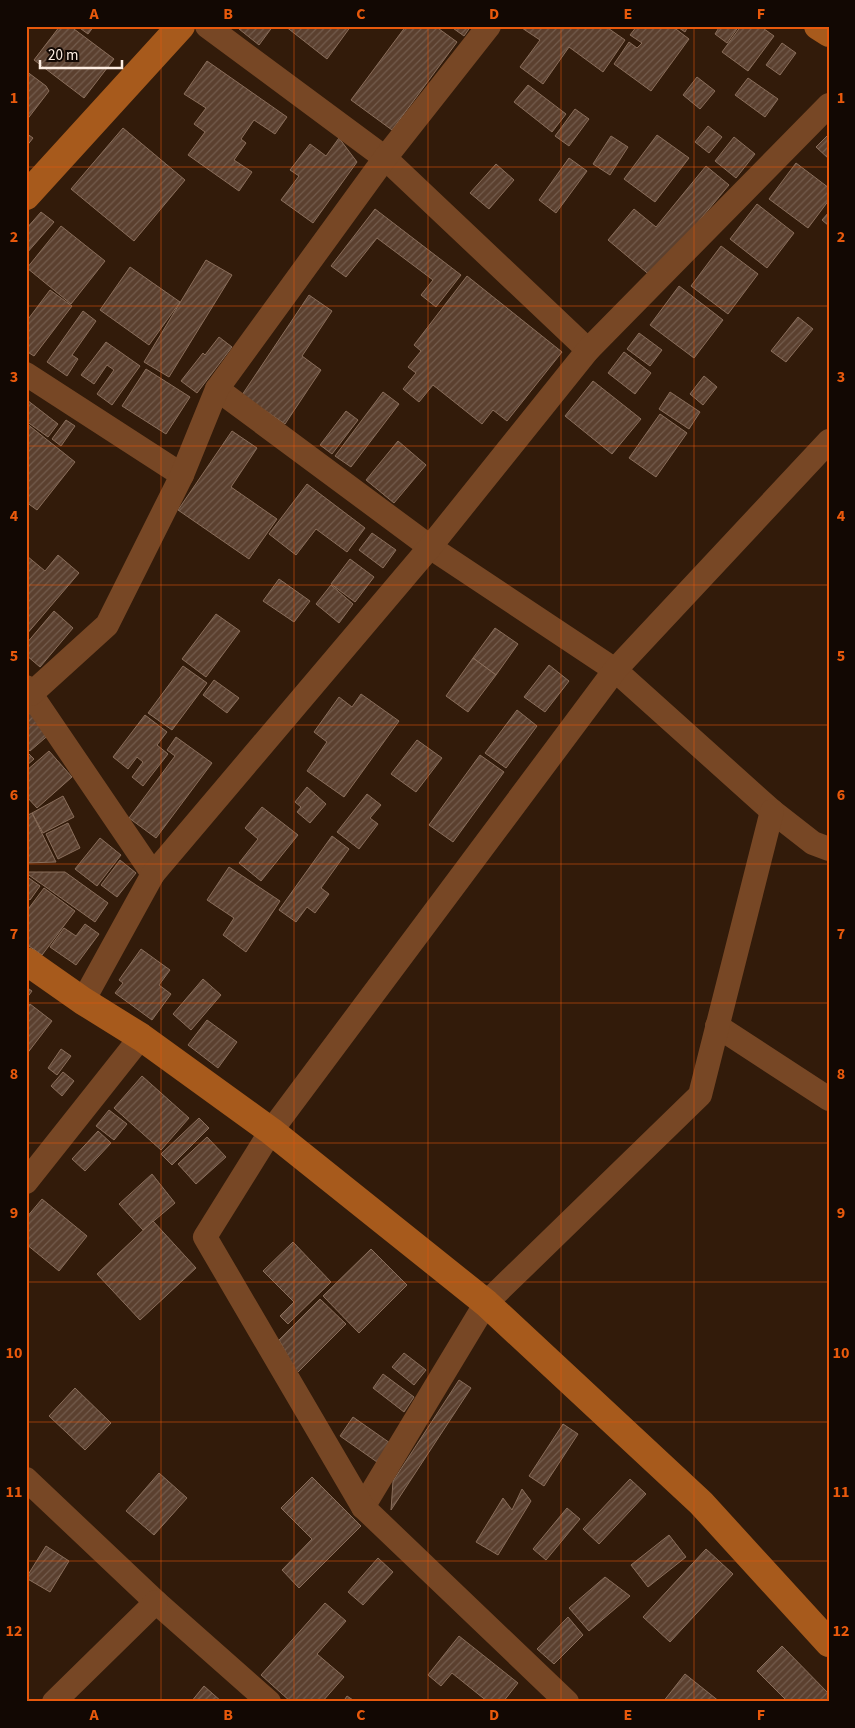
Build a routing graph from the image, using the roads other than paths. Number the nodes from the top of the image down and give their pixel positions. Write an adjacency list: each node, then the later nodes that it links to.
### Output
1 (181, 26): 8 (street)
2 (207, 26): 7 (street)
3 (489, 26): 7 (street)
4 (818, 26): 5 (street)
5 (829, 33)
6 (829, 104): 9 (street)
7 (385, 158): 9 (street); 11 (street)
8 (26, 196)
9 (588, 350): 14 (street)
10 (26, 374): 13 (street)
11 (217, 390): 13 (street); 14 (street)
12 (829, 441): 15 (street)
13 (182, 474): 16 (street)
14 (430, 547): 15 (street); 19 (street)
15 (615, 670): 17 (street); 25 (street)
16 (28, 691): 19 (street)
17 (772, 811): 18 (street); 22 (street)
18 (829, 849)
19 (153, 874): 21 (street)
20 (26, 961): 21 (street)
21 (83, 1001): 23 (street)
22 (718, 1026): 24 (street); 27 (street)
23 (141, 1037): 25 (street); 26 (street)
24 (829, 1099)
25 (271, 1131): 27 (street); 29 (street)
26 (26, 1182)
27 (486, 1303): 29 (street); 31 (street)
28 (26, 1479): 30 (street)
29 (362, 1507): 34 (street)
30 (156, 1602): 32 (street); 33 (street)
31 (829, 1643)
32 (54, 1702)
33 (269, 1702)
34 (567, 1702)

